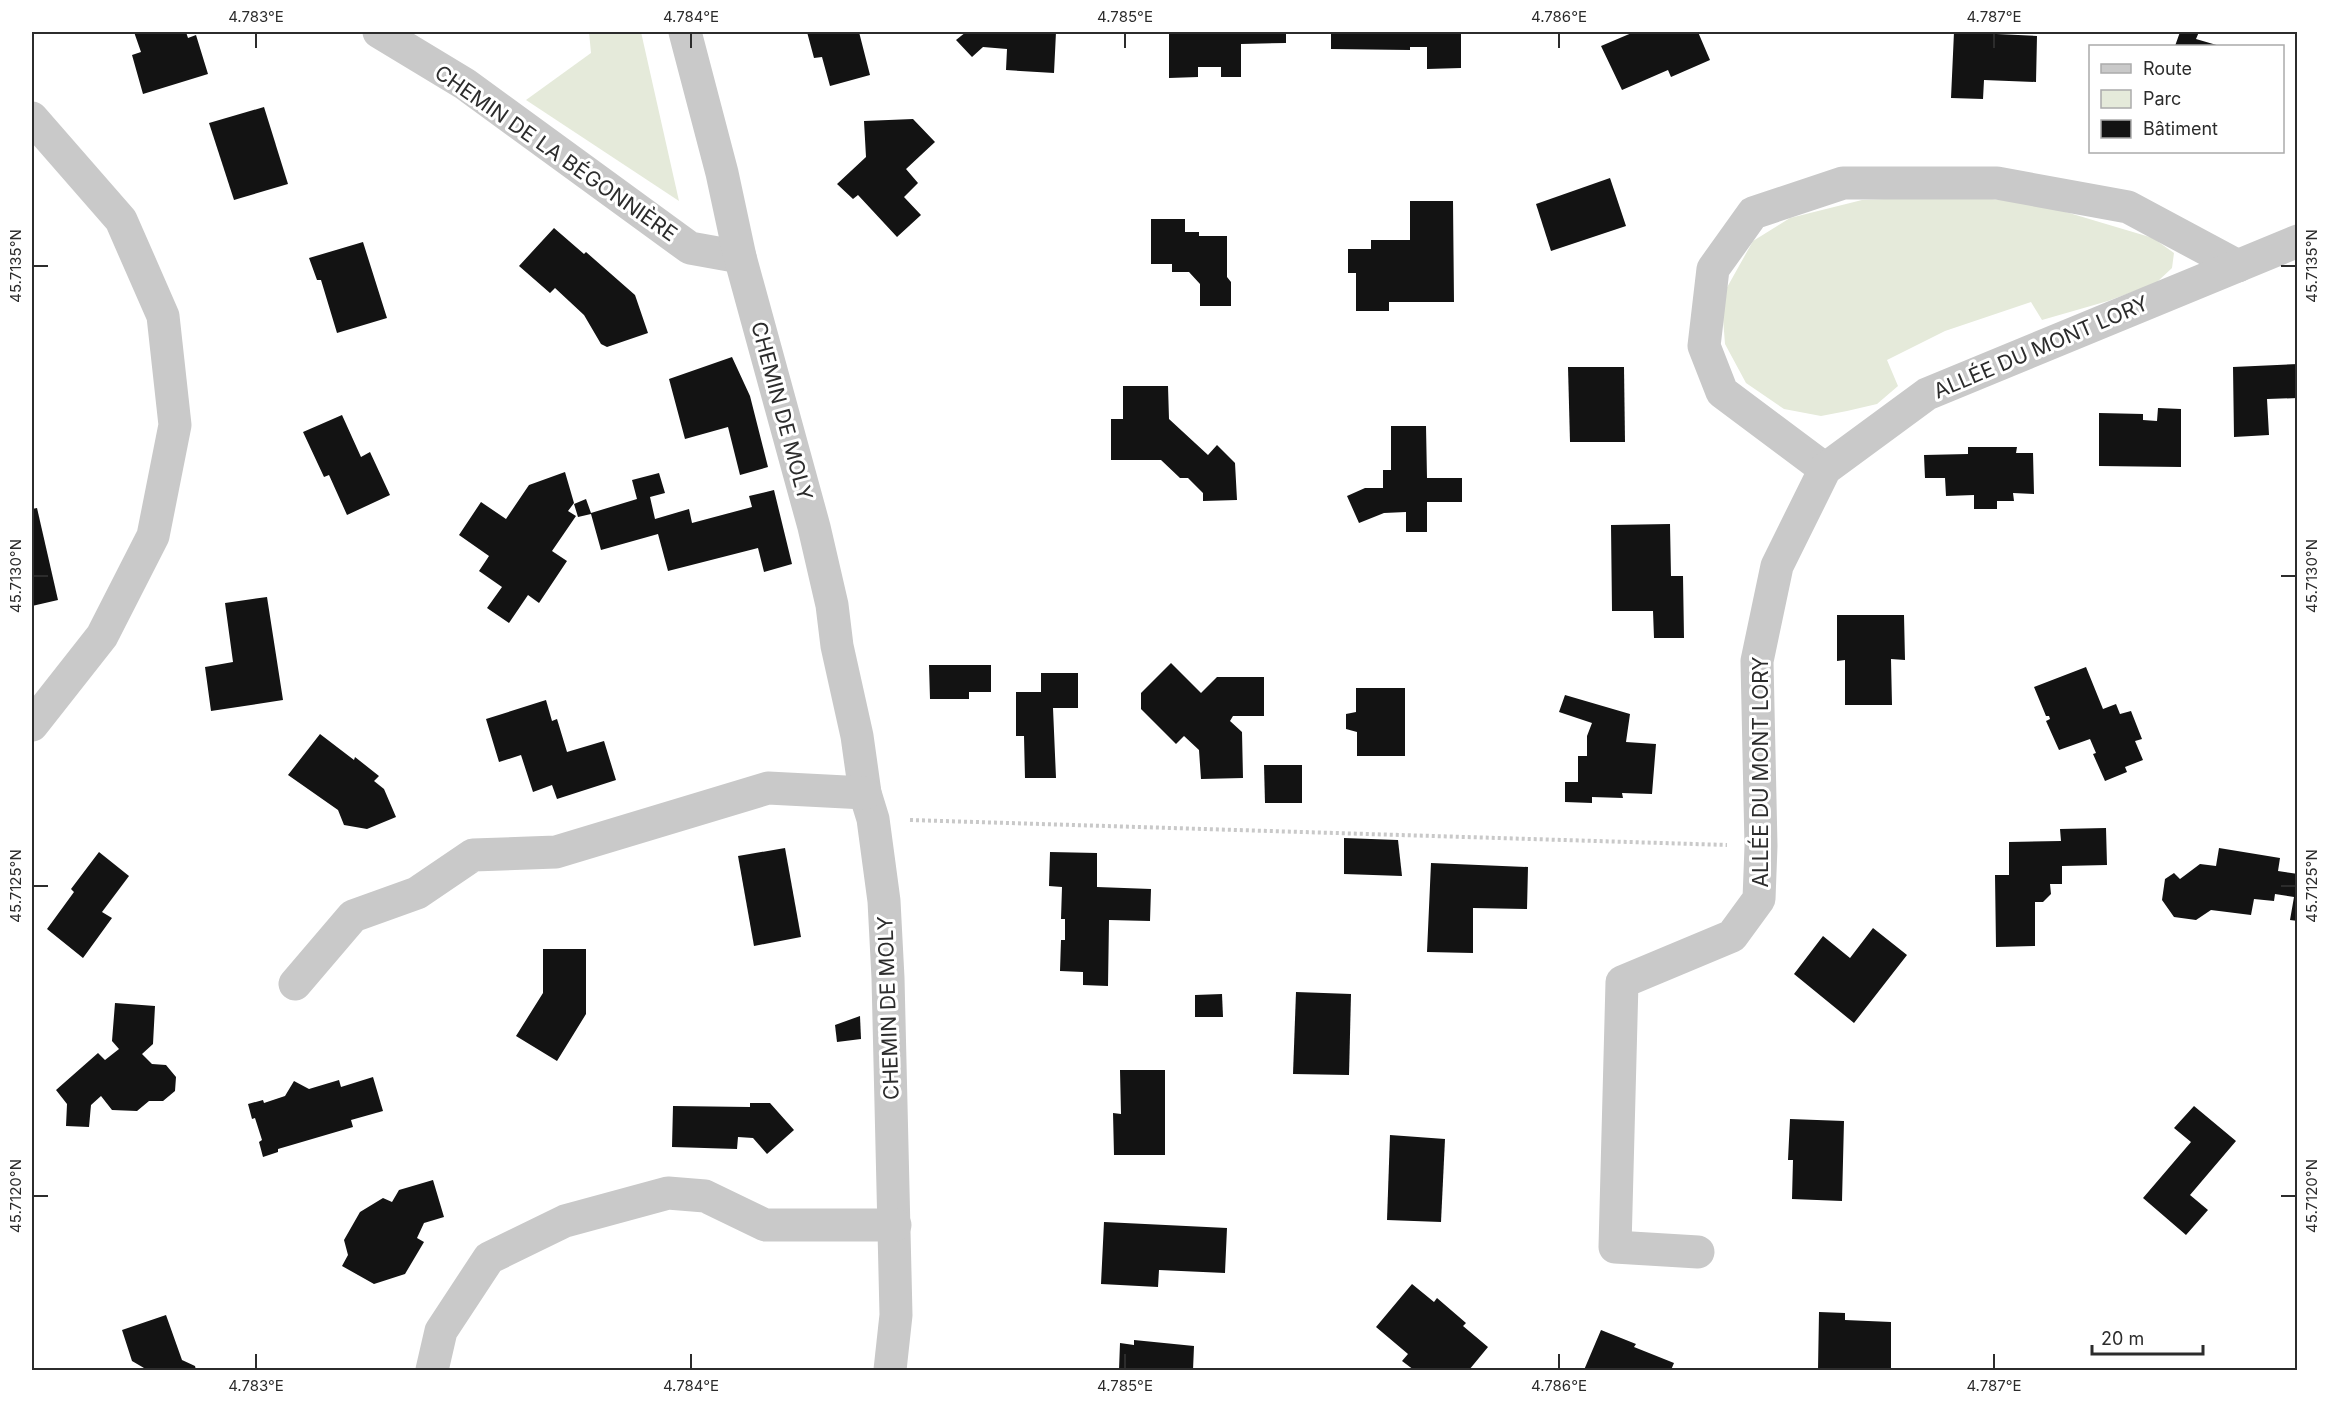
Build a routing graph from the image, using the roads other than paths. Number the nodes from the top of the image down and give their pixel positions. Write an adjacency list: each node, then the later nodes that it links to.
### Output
1 (379, 32): 5 (street, CHEMIN DE LA BÉGONNIÈRE)
2 (685, 32): 5 (street, CHEMIN DE MOLY)
3 (32, 118): 8 (street)
4 (2298, 241): 6 (street, ALLÉE DU MONT LORY)
5 (740, 257): 9 (street, CHEMIN DE MOLY)
6 (2238, 266): 7 (street, ALLÉE DU MONT LORY); 7 (street)
7 (1825, 469): 12 (street, ALLÉE DU MONT LORY)
8 (32, 725)
9 (869, 806): 10 (street); 11 (street, CHEMIN DE MOLY)
10 (295, 984)
11 (895, 1225): 13 (street); 14 (street, CHEMIN DE MOLY)
12 (1698, 1252)
13 (432, 1371)
14 (891, 1371)

